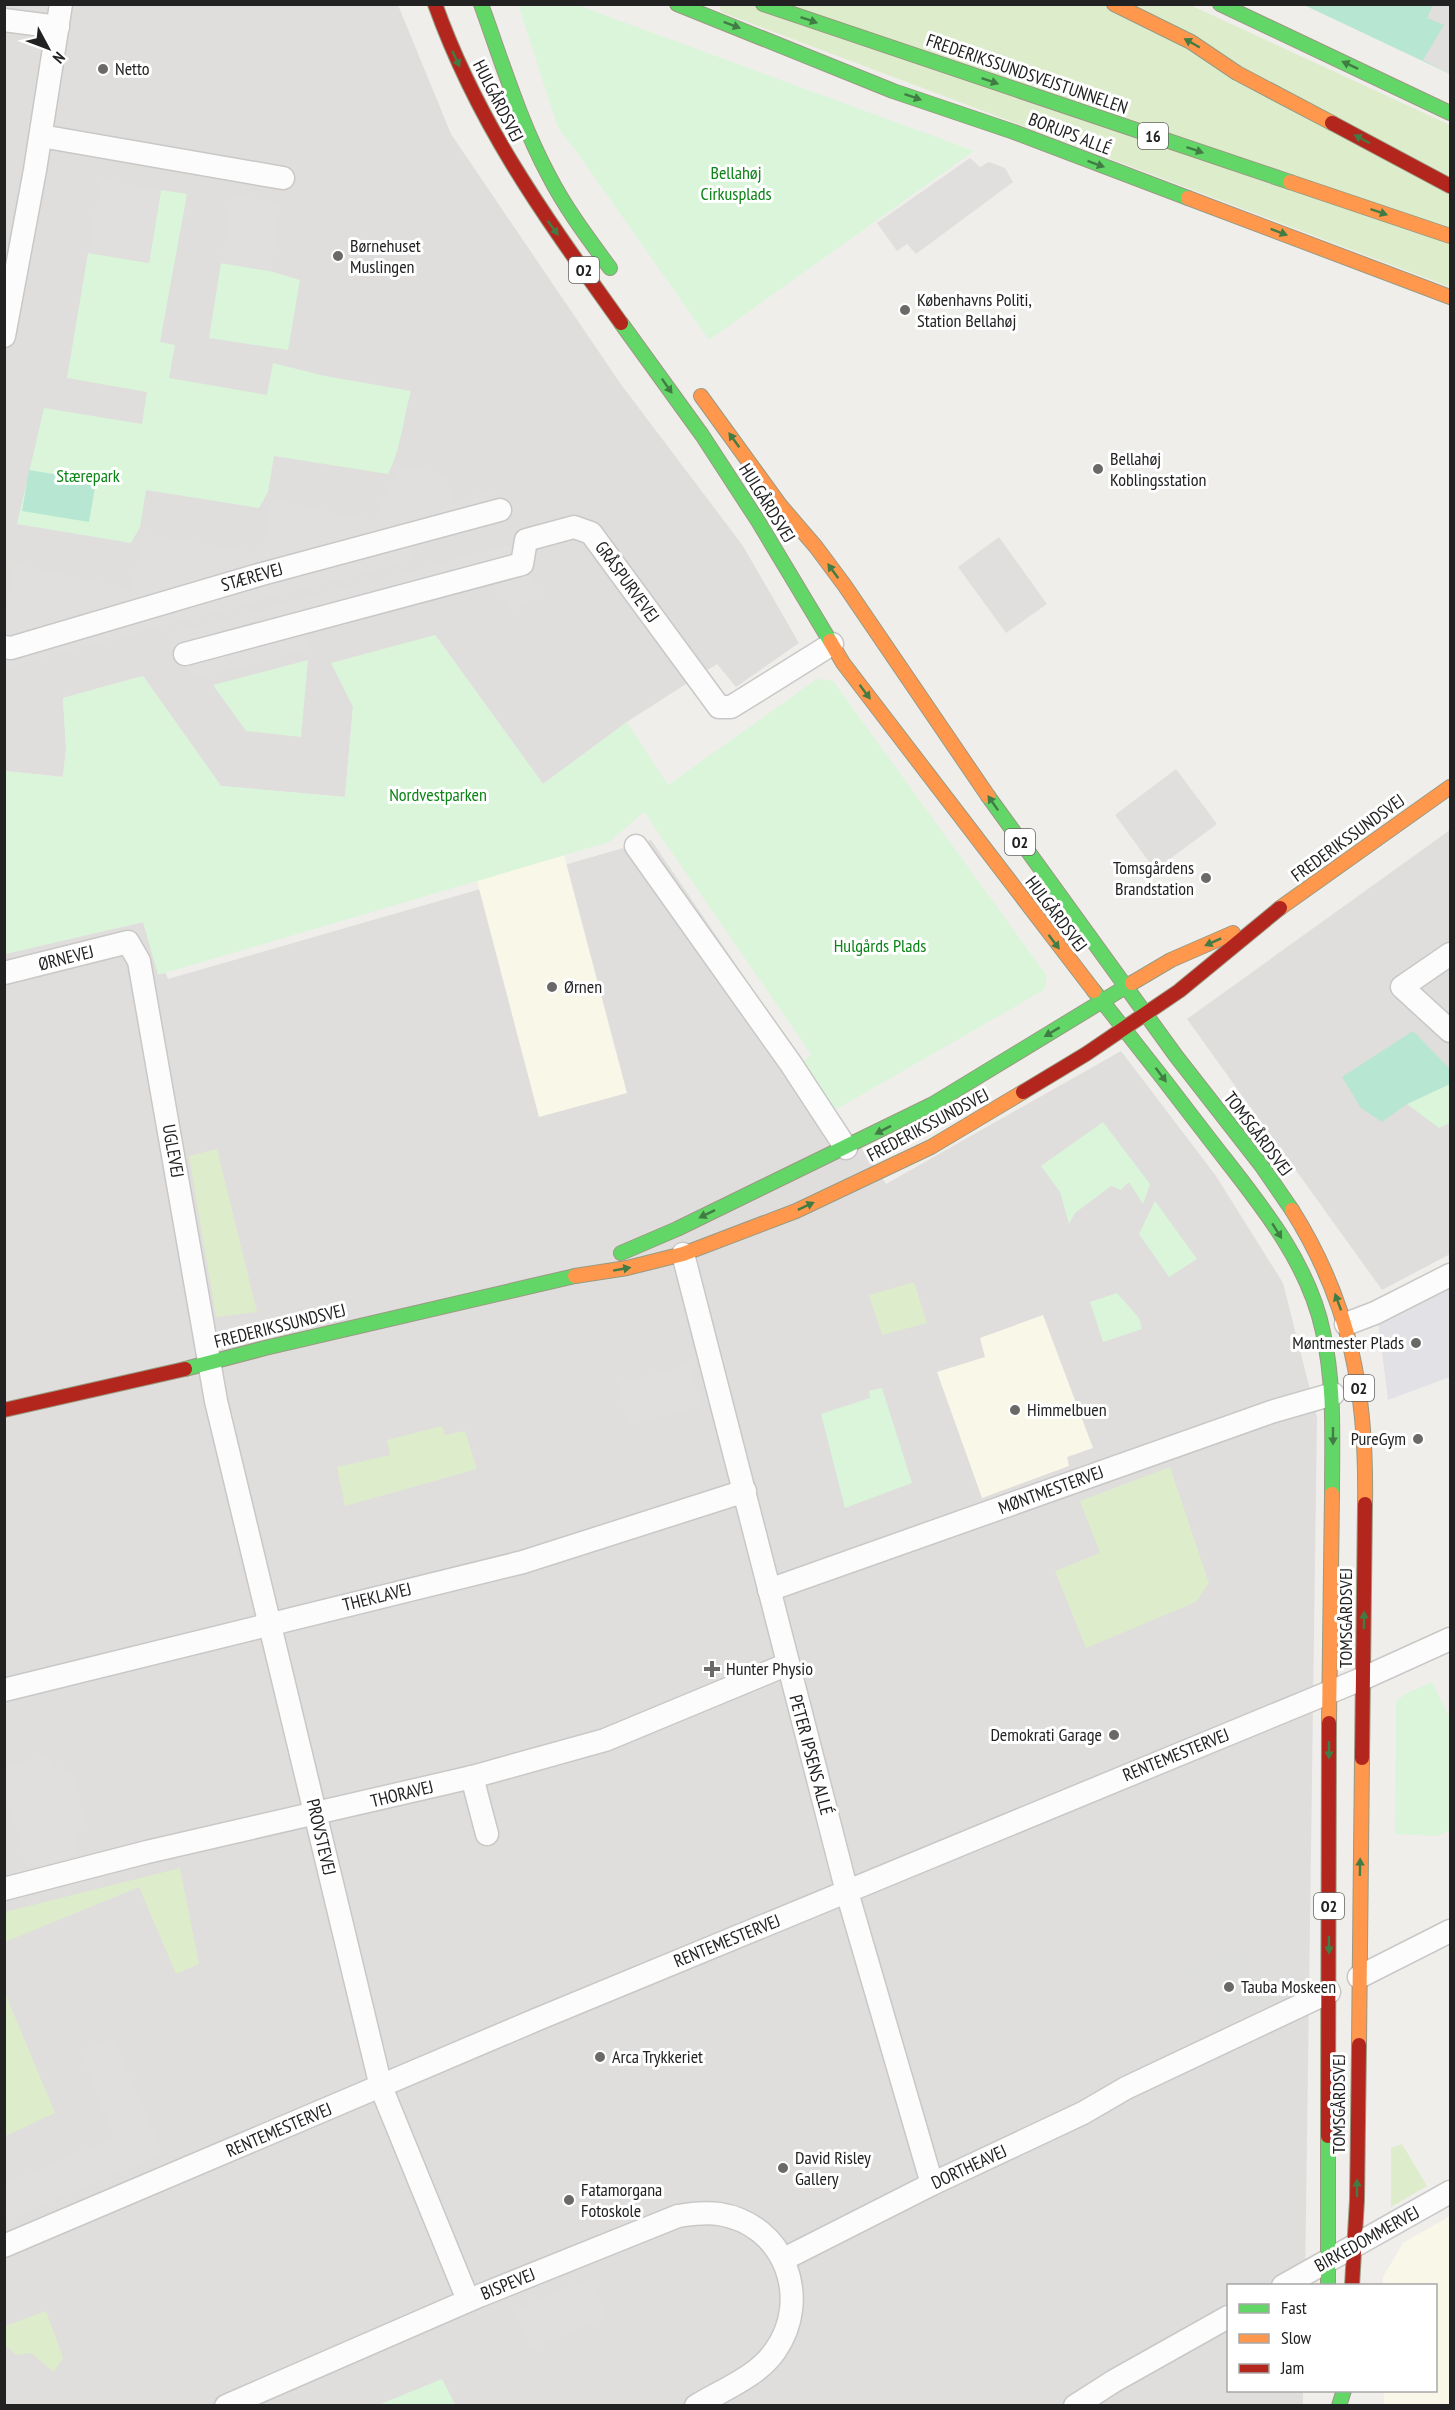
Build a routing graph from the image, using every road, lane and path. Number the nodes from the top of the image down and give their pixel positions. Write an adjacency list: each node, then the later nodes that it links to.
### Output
1 (62, 4): 9 (street)
2 (435, 4): 22 (main road, HULGÅRDSVEJ / O2, one-way to 22)
3 (481, 4): 13 (main road, HULGÅRDSVEJ / O2)
4 (677, 4): 18 (main road, BORUPS ALLÉ, one-way to 18)
5 (763, 4): 16 (main road, FREDERIKSSUNDSVEJSTUNNELEN / 16, one-way to 16)
6 (1114, 4): 15 (main road, one-way to 6)
7 (1220, 4): 10 (main road, one-way to 7)
8 (4, 20): 9 (street)
9 (58, 27): 12 (street)
10 (1450, 113)
11 (511, 123): 13 (main road)
12 (41, 136): 14 (street); 19 (street)
13 (541, 160): 17 (main road, HULGÅRDSVEJ / O2)
14 (283, 178)
15 (1450, 186)
16 (1450, 236)
17 (619, 280)
18 (1450, 297)
19 (4, 336)
20 (692, 383): 31 (main road, HULGÅRDSVEJ / O2, one-way to 20)
21 (500, 510): 23 (street, STÆREVEJ)
22 (832, 644): 24 (street, GRÅSPURVEVEJ); 32 (main road, HULGÅRDSVEJ / O2, one-way to 32)
23 (4, 647)
24 (185, 654)
25 (1450, 787): 27 (main road, FREDERIKSSUNDSVEJ)
26 (636, 846): 40 (street)
27 (1266, 918): 31 (main road, FREDERIKSSUNDSVEJ, one-way to 31); 33 (main road, FREDERIKSSUNDSVEJ)
28 (128, 942): 30 (street, ØRNEVEJ); 46 (street, UGLEVEJ)
29 (1448, 961): 37 (street)
30 (4, 974)
31 (1125, 987): 32 (main road, FREDERIKSSUNDSVEJ); 33 (main road, O2); 34 (main road)
32 (1102, 1002): 34 (main road, O2); 40 (main road, FREDERIKSSUNDSVEJ, one-way to 40)
33 (1146, 1014): 36 (main road, FREDERIKSSUNDSVEJ); 45 (main road, TOMSGÅRDSVEJ / O2, one-way to 33)
34 (1113, 1015): 35 (main road); 36 (main road, O2)
35 (1100, 1025)
36 (1124, 1029): 39 (main road, FREDERIKSSUNDSVEJ); 47 (main road, TOMSGÅRDSVEJ / O2, one-way to 47)
37 (1450, 1031)
38 (1032, 1070): 39 (main road)
39 (965, 1128): 42 (main road, FREDERIKSSUNDSVEJ, one-way to 39)
40 (846, 1148): 41 (main road, FREDERIKSSUNDSVEJ, one-way to 41)
41 (677, 1229): 42 (main road); 44 (main road, FREDERIKSSUNDSVEJ)
42 (683, 1254): 44 (main road, FREDERIKSSUNDSVEJ, one-way to 42); 49 (street, PETER IPSENS ALLÉ)
43 (1450, 1275): 45 (street)
44 (564, 1278): 46 (main road, FREDERIKSSUNDSVEJ)
45 (1346, 1324): 54 (main road, TOMSGÅRDSVEJ / O2, one-way to 45)
46 (210, 1362): 48 (main road, FREDERIKSSUNDSVEJ); 51 (street, PROVSTEVEJ)
47 (1333, 1394): 50 (street, MØNTMESTERVEJ); 56 (main road, TOMSGÅRDSVEJ / O2, one-way to 56)
48 (4, 1410)
49 (745, 1491): 50 (street, PETER IPSENS ALLÉ); 51 (street, THEKLAVEJ)
50 (769, 1590): 53 (street, PETER IPSENS ALLÉ)
51 (271, 1623): 55 (street, THEKLAVEJ); 58 (street, PROVSTEVEJ)
52 (1450, 1639): 54 (street, RENTEMESTERVEJ)
53 (788, 1664): 57 (street, THORAVEJ); 61 (street, PETER IPSENS ALLÉ)
54 (1364, 1678): 56 (street, RENTEMESTERVEJ); 63 (main road, TOMSGÅRDSVEJ / O2, one-way to 54)
55 (4, 1690)
56 (1330, 1691): 61 (street, RENTEMESTERVEJ); 64 (main road, TOMSGÅRDSVEJ / O2, one-way to 64)
57 (472, 1777): 58 (street, THORAVEJ); 59 (street)
58 (315, 1815): 60 (street, THORAVEJ); 65 (street, PROVSTEVEJ)
59 (487, 1834)
60 (4, 1889)
61 (847, 1892): 65 (street, RENTEMESTERVEJ); 66 (street, PETER IPSENS ALLÉ)
62 (1450, 1931): 63 (street)
63 (1359, 1977): 69 (main road, TOMSGÅRDSVEJ / O2, one-way to 63)
64 (1329, 1992): 66 (street, DORTHEAVEJ); 71 (main road, TOMSGÅRDSVEJ / O2)
65 (381, 2087): 68 (street, RENTEMESTERVEJ); 75 (street, PROVSTEVEJ)
66 (932, 2184): 70 (street, DORTHEAVEJ)
67 (1450, 2192): 69 (street, BIRKEDOMMERVEJ)
68 (4, 2246)
69 (1354, 2246): 71 (street, BIRKEDOMMERVEJ); 74 (main road, TOMSGÅRDSVEJ / O2)
70 (784, 2259): 75 (street, BISPEVEJ); 78 (street)
71 (1329, 2259): 72 (street, BIRKEDOMMERVEJ); 73 (main road, TOMSGÅRDSVEJ / O2)
72 (1286, 2284)
73 (1328, 2284)
74 (1353, 2284)
75 (468, 2300): 77 (street, BISPEVEJ)
76 (1227, 2318): 79 (street)
77 (225, 2406)
78 (696, 2406)
79 (1075, 2406)

